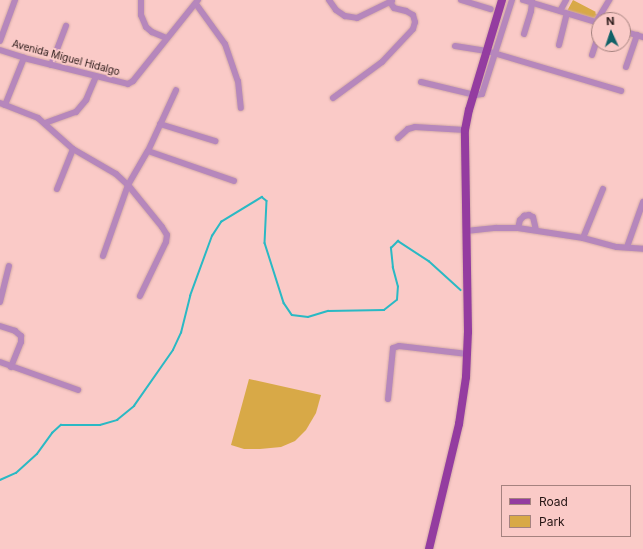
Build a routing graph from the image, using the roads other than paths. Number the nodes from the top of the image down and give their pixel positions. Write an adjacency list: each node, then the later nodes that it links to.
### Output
1 (15, 0): 22 (street)
2 (141, 0): 21 (street)
3 (329, 0): 10 (street)
4 (461, 0): 13 (street)
5 (502, 0): 26 (main road)
6 (512, 0): 28 (street)
7 (523, 0): 12 (street)
8 (566, 0): 14 (street)
9 (609, 0): 15 (street)
10 (391, 1): 38 (street)
11 (197, 2): 21 (street); 40 (street)
12 (532, 2): 14 (street); 19 (street)
13 (491, 9)
14 (560, 11): 16 (street)
15 (603, 12)
16 (567, 14): 17 (street); 23 (street)
17 (591, 21)
18 (66, 26): 31 (street)
19 (524, 34)
20 (640, 36): 32 (street)
21 (166, 38): 33 (street, Avenida Miguel Hidalgo)
22 (0, 41)
23 (559, 45)
24 (455, 46): 26 (street)
25 (0, 50): 30 (street, Avenida Miguel Hidalgo)
26 (486, 51): 28 (street); 37 (main road)
27 (593, 52): 29 (street)
28 (496, 54): 36 (street); 37 (street)
29 (592, 55)
30 (24, 58): 31 (street, Avenida Miguel Hidalgo); 39 (street)
31 (51, 65): 33 (street, Avenida Miguel Hidalgo)
32 (626, 66)
33 (96, 77): 41 (street)
34 (421, 82): 37 (street)
35 (176, 90): 42 (street)
36 (621, 91)
37 (475, 95): 43 (main road)
38 (333, 98)
39 (2, 104): 41 (street)
40 (241, 108)
41 (45, 123): 46 (street)
42 (160, 124): 45 (street); 47 (street)
43 (465, 130): 44 (street); 55 (main road)
44 (398, 138)
45 (215, 141)
46 (73, 148): 49 (street); 50 (street)
47 (148, 151): 48 (street); 49 (street)
48 (234, 181)
49 (128, 185): 59 (street); 62 (street)
50 (58, 189)
51 (603, 189): 56 (street)
52 (643, 202): 57 (street)
53 (518, 228): 54 (street); 54 (street); 55 (street)
54 (536, 230): 56 (street)
55 (466, 231): 65 (main road)
56 (583, 238): 57 (street)
57 (627, 247): 58 (street)
58 (643, 249)
59 (103, 256)
60 (9, 266): 61 (street)
61 (2, 284): 63 (street)
62 (140, 296)
63 (0, 302)
64 (0, 326): 67 (street)
65 (468, 354): 69 (street); 70 (main road)
66 (0, 362): 67 (street)
67 (11, 366): 68 (street)
68 (78, 390)
69 (388, 399)
70 (429, 549)

